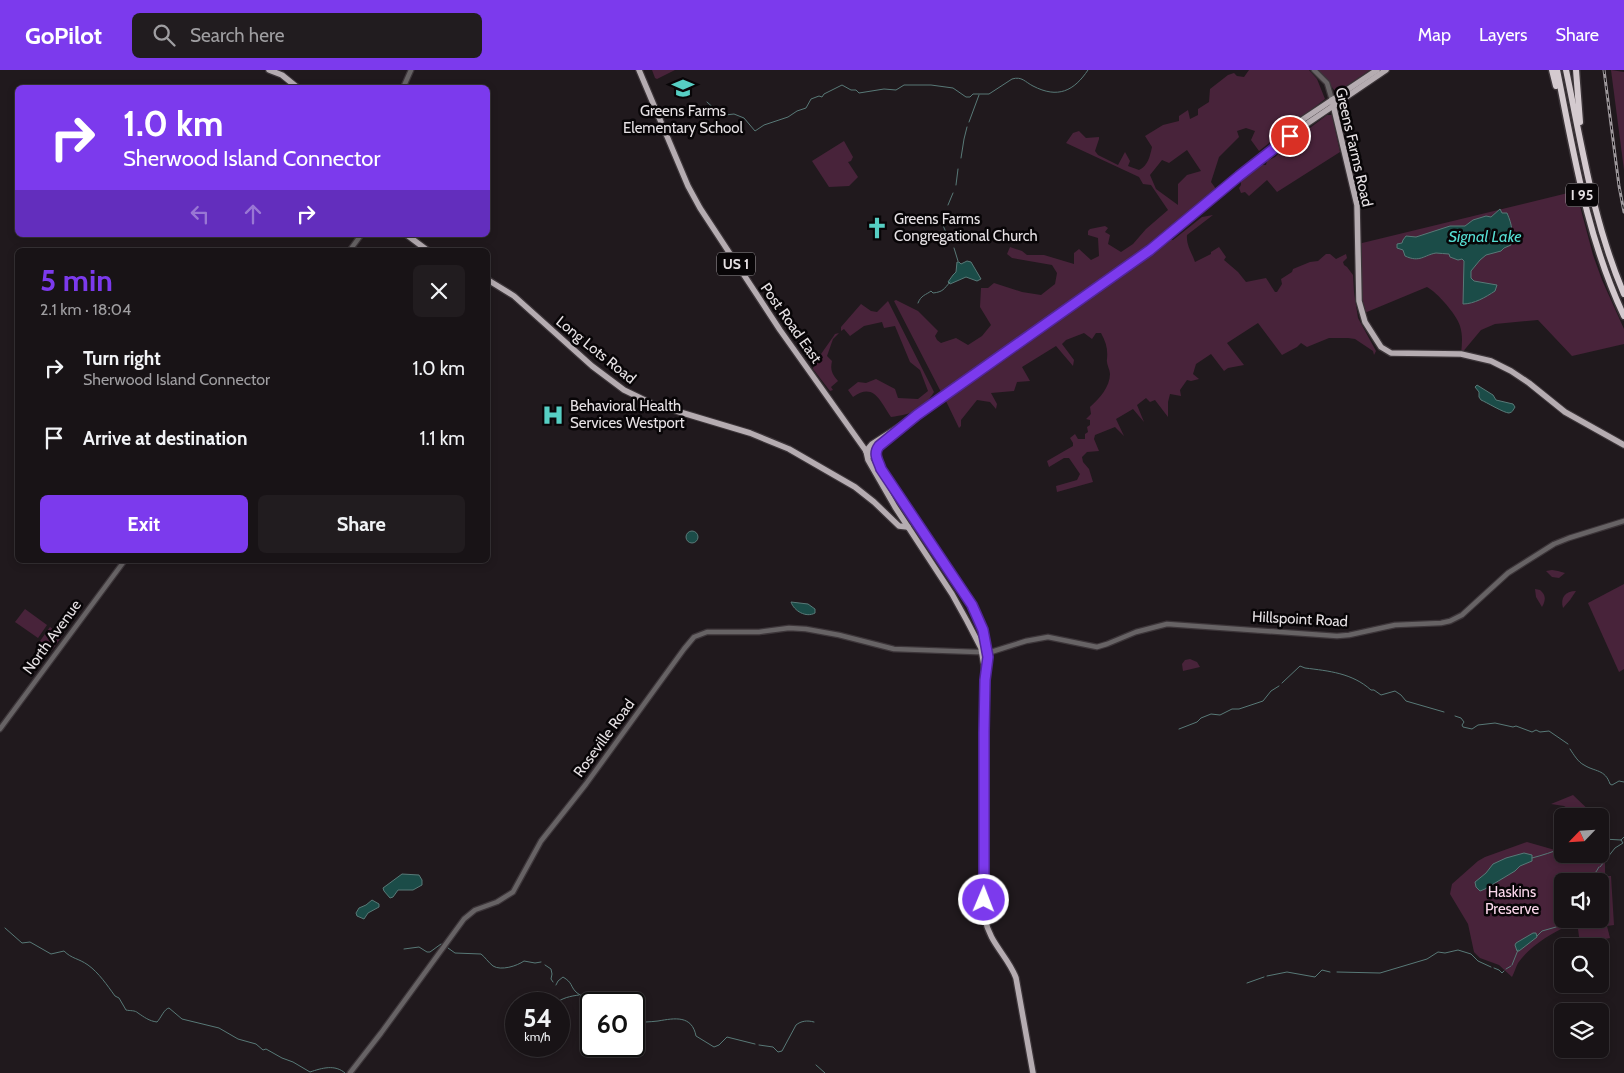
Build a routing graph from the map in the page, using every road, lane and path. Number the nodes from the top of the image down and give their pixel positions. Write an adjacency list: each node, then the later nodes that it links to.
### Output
1 (269, 70): 11 (main road)
2 (411, 70): 12 (street)
3 (639, 70): 26 (main road, Post Road East / US 1)
4 (1314, 70): 13 (street, Greens Farms Road)
5 (1377, 70): 13 (main road)
6 (1386, 70): 13 (main road)
7 (1552, 70): 14 (highway)
8 (1557, 70): 14 (highway, I 95)
9 (1566, 70): 15 (highway, I 95)
10 (1576, 70): 15 (highway)
11 (294, 85)
12 (404, 85)
13 (1333, 103): 23 (main road); 24 (main road, Greens Farms Road)
14 (1571, 138): 22 (highway, I 95)
15 (1584, 160): 21 (highway, I 95)
16 (360, 237): 18 (street)
17 (409, 237): 19 (main road)
18 (351, 248)
19 (424, 248)
20 (490, 281): 28 (main road, Long Lots Road)
21 (1624, 294)
22 (1624, 316)
23 (917, 415): 25 (main road); 26 (main road)
24 (1624, 445)
25 (879, 446): 26 (main road); 27 (main road)
26 (866, 451): 27 (main road, Post Road East / US 1); 29 (main road, Post Road East / US 1)
27 (881, 469): 30 (main road, Post Road East / US 1)
28 (886, 512): 29 (main road, Long Lots Road); 32 (main road, Long Lots Road)
29 (901, 517): 30 (main road, Long Lots Road); 32 (main road, Post Road East / US 1)
30 (916, 520): 34 (main road, Post Road East / US 1)
31 (1624, 521): 36 (street, Hillspoint Road)
32 (908, 527): 35 (main road, Post Road East / US 1)
33 (122, 563): 37 (street, North Avenue)
34 (978, 617): 35 (main road); 36 (main road, Post Road East / US 1)
35 (967, 620): 36 (main road, Post Road East / US 1)
36 (985, 652): 38 (street, Roseville Road); 39 (main road, Post Road East / US 1)
37 (0, 729)
38 (350, 1073)
39 (1033, 1073)

